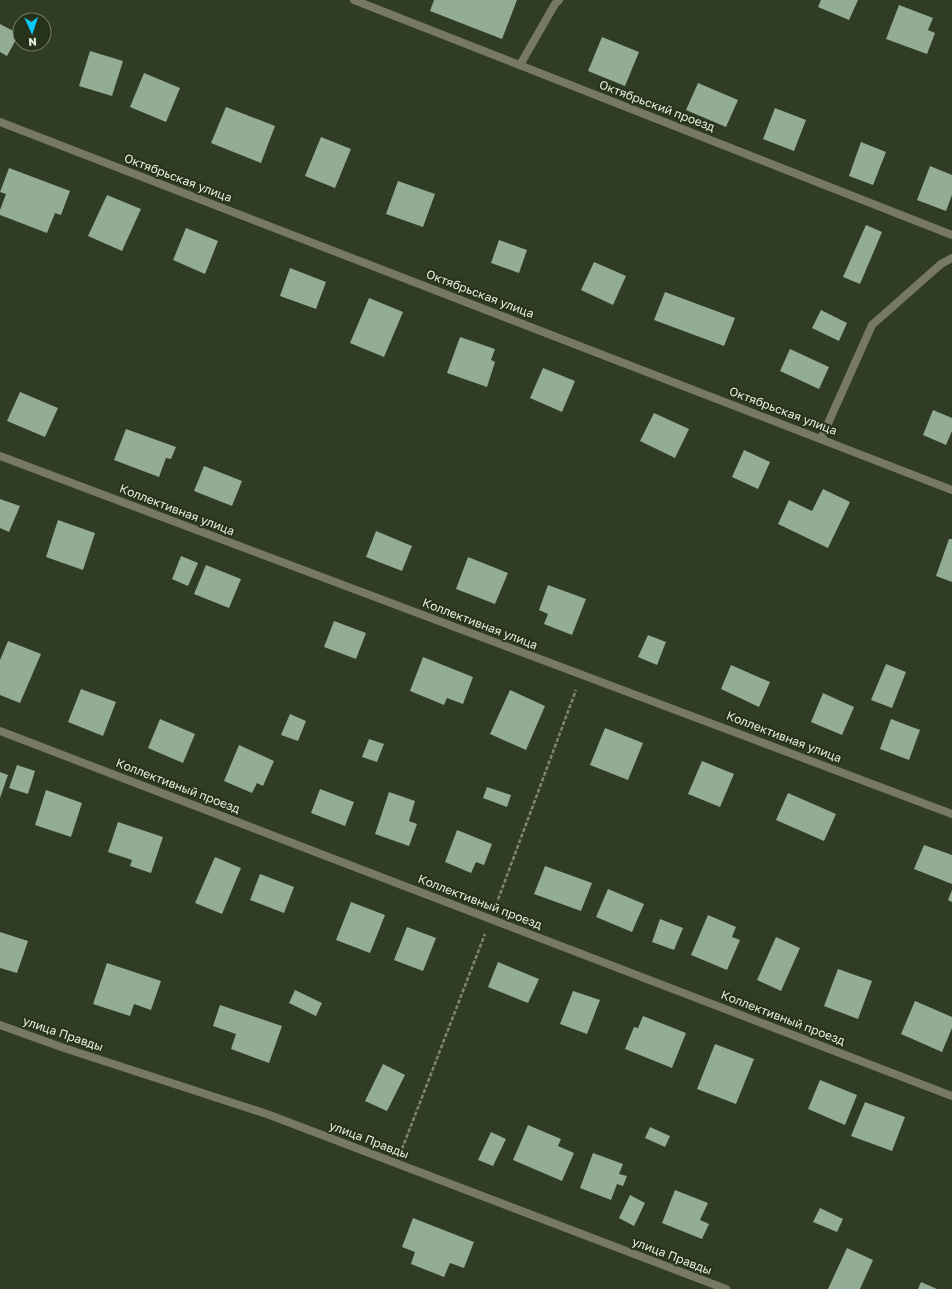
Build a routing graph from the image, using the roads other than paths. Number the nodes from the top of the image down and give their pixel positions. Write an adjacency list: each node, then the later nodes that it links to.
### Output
1 (354, 0): 3 (street, Октябрьский проезд)
2 (559, 0): 3 (street)
3 (520, 65): 5 (street, Октябрьский проезд)
4 (0, 122): 7 (street, Октябрьская улица)
5 (952, 235)
6 (952, 258): 7 (street)
7 (821, 439): 9 (street, Октябрьская улица)
8 (0, 456): 11 (street, Коллективная улица)
9 (952, 490)
10 (0, 731): 13 (street, Коллективный проезд)
11 (952, 814)
12 (0, 1025): 14 (street, улица Правды)
13 (952, 1096)
14 (726, 1289)

